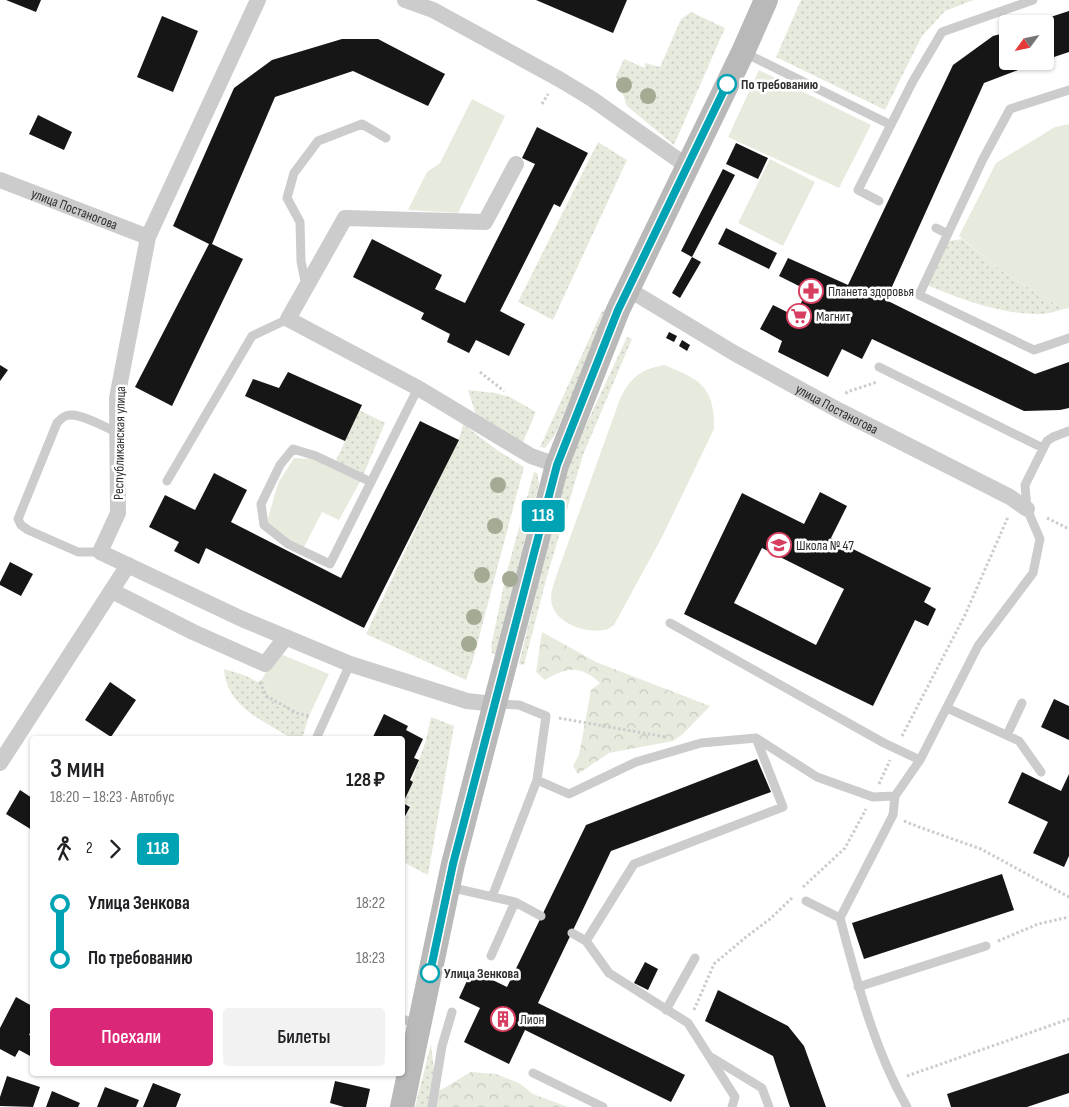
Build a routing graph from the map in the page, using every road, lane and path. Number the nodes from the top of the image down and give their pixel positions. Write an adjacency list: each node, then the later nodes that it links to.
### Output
1 (258, 0): 18 (street, Республиканская улица)
2 (405, 0): 5 (street)
3 (766, 0): 6 (street)
4 (1033, 0): 10 (lane)
5 (435, 5): 13 (street)
6 (743, 52): 10 (lane); 13 (street)
7 (1069, 90): 17 (lane)
8 (548, 94): 9 (path)
9 (542, 104)
10 (891, 125): 15 (lane)
11 (386, 138): 19 (lane)
12 (516, 164): 19 (street)
13 (687, 166): 20 (street)
14 (0, 180): 18 (street, улица Постаногова)
15 (879, 201)
16 (936, 228): 17 (lane)
17 (948, 234): 22 (lane)
18 (148, 237): 30 (street, Республиканская улица)
19 (306, 286): 21 (street)
20 (628, 289): 28 (street, улица Постаногова); 32 (street)
21 (288, 319): 26 (street); 33 (lane)
22 (1069, 338)
23 (878, 367): 25 (lane)
24 (480, 372): 27 (path)
25 (896, 376): 28 (path); 31 (lane)
26 (418, 388): 32 (street); 34 (lane)
27 (504, 391)
28 (838, 410): 35 (street, улица Постаногова)
29 (1069, 431): 31 (lane)
30 (118, 433): 37 (street, Республиканская улица); 37 (lane)
31 (1043, 448): 36 (lane)
32 (557, 465): 45 (street)
33 (167, 481)
34 (371, 482): 34 (lane)
35 (1010, 497): 36 (street, улица Постаногова); 53 (path)
36 (1027, 509): 46 (lane)
37 (100, 552): 38 (street)
38 (128, 565): 39 (street); 41 (street)
39 (112, 591): 42 (street); 55 (street)
40 (670, 623): 53 (lane)
41 (286, 637): 42 (street); 43 (street)
42 (259, 662): 48 (path)
43 (350, 664): 45 (street); 48 (lane)
44 (1022, 702): 49 (lane)
45 (494, 704): 47 (lane); 61 (street)
46 (947, 708): 49 (lane); 54 (lane)
47 (546, 716): 52 (path); 57 (lane)
48 (324, 722): 50 (lane)
49 (1007, 735): 56 (lane)
50 (317, 736)
51 (756, 738): 52 (lane); 59 (lane); 72 (lane)
52 (701, 743): 57 (lane)
53 (896, 748): 54 (lane); 59 (path)
54 (920, 760): 58 (lane)
55 (0, 763)
56 (1040, 772)
57 (537, 780): 64 (lane)
58 (895, 796): 59 (lane); 60 (lane)
59 (873, 797): 62 (path)
60 (893, 815): 65 (path); 70 (lane)
61 (448, 887): 64 (lane); 80 (street)
62 (802, 889)
63 (795, 895): 81 (path)
64 (492, 897): 67 (lane)
65 (1069, 897)
66 (806, 901): 70 (lane)
67 (515, 902): 68 (lane); 74 (lane)
68 (542, 916)
69 (1069, 916): 73 (path)
70 (840, 918): 76 (lane)
71 (572, 933): 72 (lane)
72 (586, 941): 77 (lane)
73 (986, 946): 76 (lane)
74 (491, 956)
75 (695, 958): 77 (lane)
76 (858, 987): 84 (lane)
77 (666, 1010): 81 (lane)
78 (452, 1012): 86 (lane)
79 (1069, 1019): 84 (path)
80 (411, 1022): 85 (street)
81 (688, 1023): 82 (lane)
82 (709, 1056): 88 (lane); 89 (lane)
83 (532, 1074): 87 (lane)
84 (892, 1081): 90 (lane)
85 (402, 1107)
86 (432, 1107)
87 (603, 1107)
88 (732, 1107)
89 (769, 1107)
90 (907, 1107)

